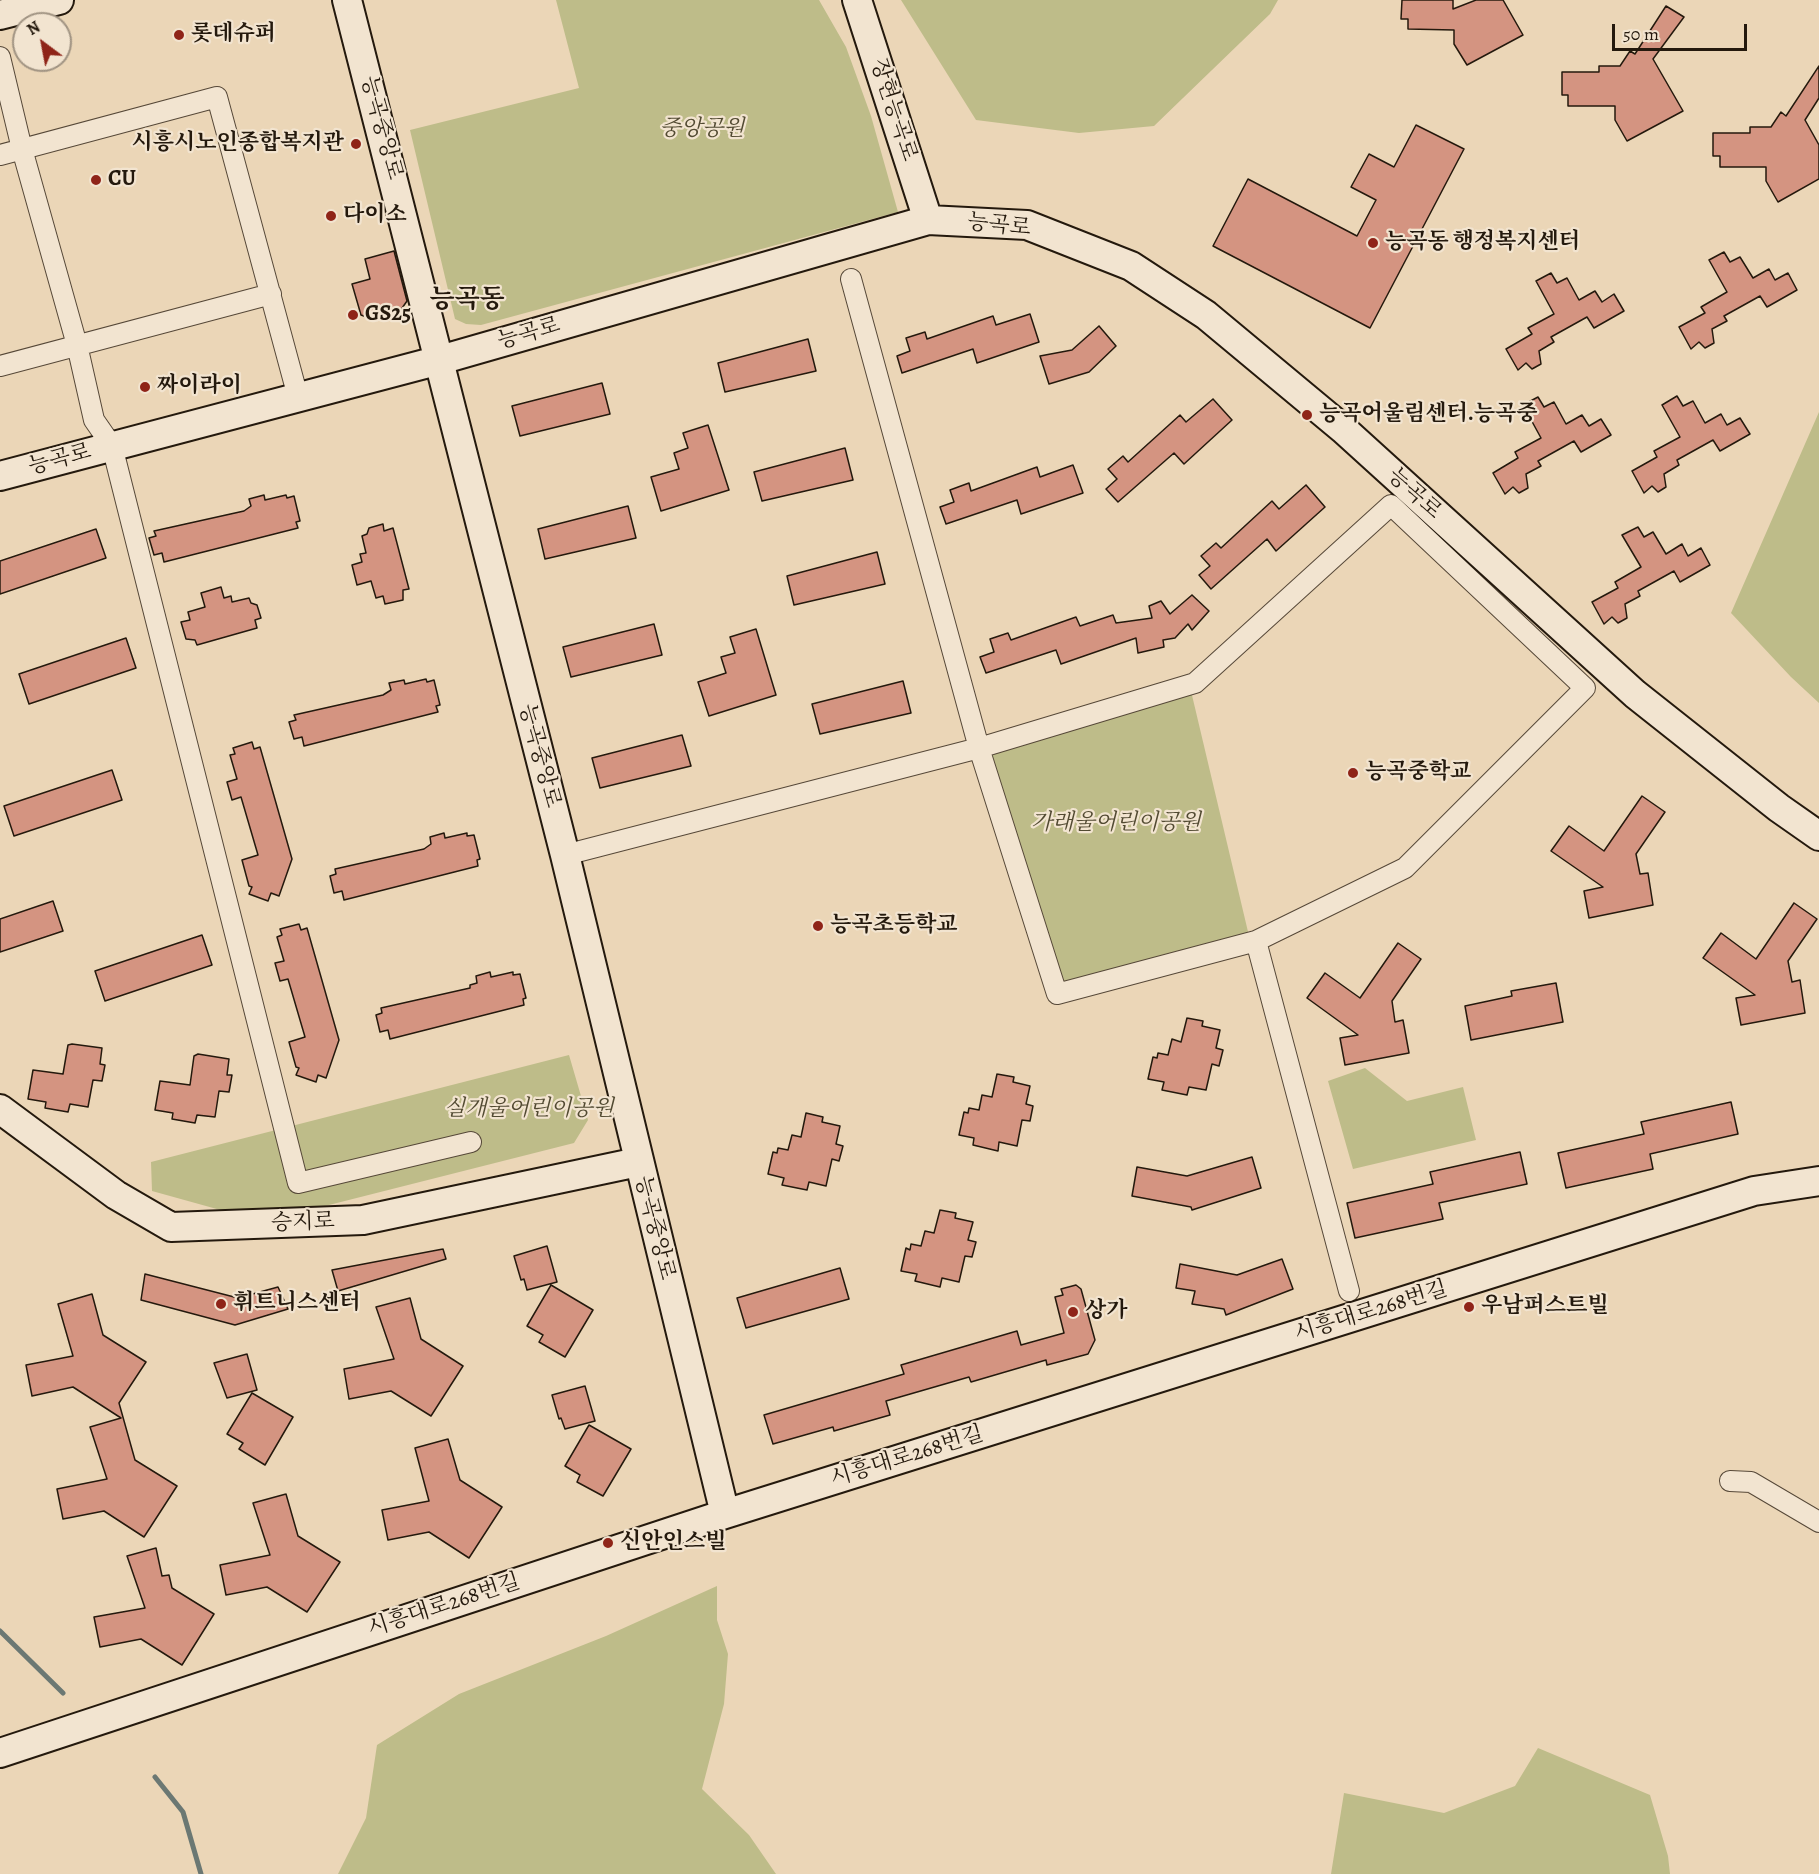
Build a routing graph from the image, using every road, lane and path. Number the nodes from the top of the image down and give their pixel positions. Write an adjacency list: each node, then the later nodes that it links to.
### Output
1 (59, 0): 4 (main road)
2 (347, 0): 12 (main road, 능곡중앙로)
3 (857, 0): 8 (main road, 장현능곡로)
4 (0, 15)
5 (0, 57): 6 (street)
6 (22, 149): 7 (street); 10 (street); 11 (street)
7 (0, 154)
8 (928, 220): 12 (main road, 능곡로); 18 (main road, 능곡로)
9 (852, 279): 17 (street)
10 (271, 294): 11 (street); 14 (street)
11 (77, 345): 13 (street); 15 (street)
12 (440, 360): 14 (main road, 능곡로); 19 (main road, 능곡중앙로)
13 (0, 366)
14 (298, 397): 15 (main road, 능곡로)
15 (112, 446): 16 (main road, 능곡로); 22 (street)
16 (0, 476)
17 (979, 748): 19 (street); 20 (street); 20 (street)
18 (1819, 836)
19 (565, 855): 23 (main road, 능곡중앙로)
20 (1256, 941): 25 (street)
21 (0, 1109): 23 (main road, 승지로)
22 (471, 1142)
23 (638, 1162): 27 (main road, 능곡중앙로)
24 (1819, 1180): 27 (main road, 시흥대로268번길)
25 (1349, 1291)
26 (1730, 1480): 28 (street)
27 (725, 1514): 29 (main road, 시흥대로268번길)
28 (1819, 1522)
29 (0, 1753)

